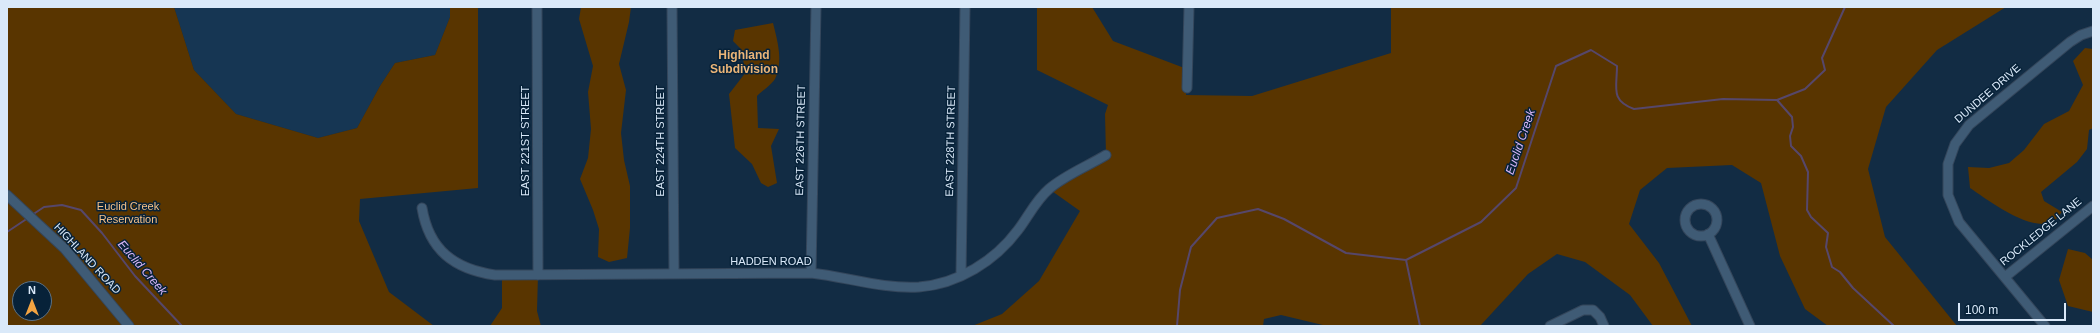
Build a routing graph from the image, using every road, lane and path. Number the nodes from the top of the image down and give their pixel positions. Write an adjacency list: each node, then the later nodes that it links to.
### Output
1 (537, 7): 15 (street, EAST 221ST STREET)
2 (672, 7): 14 (street, EAST 224TH STREET)
3 (816, 7): 13 (street, EAST 226TH STREET)
4 (965, 7): 16 (street, EAST 228TH STREET)
5 (1189, 7): 7 (street)
6 (2093, 31): 17 (street, DUNDEE DRIVE)
7 (1187, 88)
8 (1106, 155): 16 (street, HADDEN ROAD)
9 (10, 198): 18 (street, HIGHLAND ROAD)
10 (2093, 206): 17 (street, ROCKLEDGE LANE)
11 (422, 208): 15 (street, HADDEN ROAD)
12 (1708, 234): 21 (street)
13 (811, 273): 14 (street, HADDEN ROAD); 16 (street, HADDEN ROAD)
14 (674, 274): 15 (street, HADDEN ROAD)
15 (538, 275)
16 (961, 275)
17 (2005, 277): 22 (street, DUNDEE DRIVE)
18 (128, 326)
19 (1550, 326): 20 (street)
20 (1604, 326)
21 (1750, 326)
22 (2045, 326)

